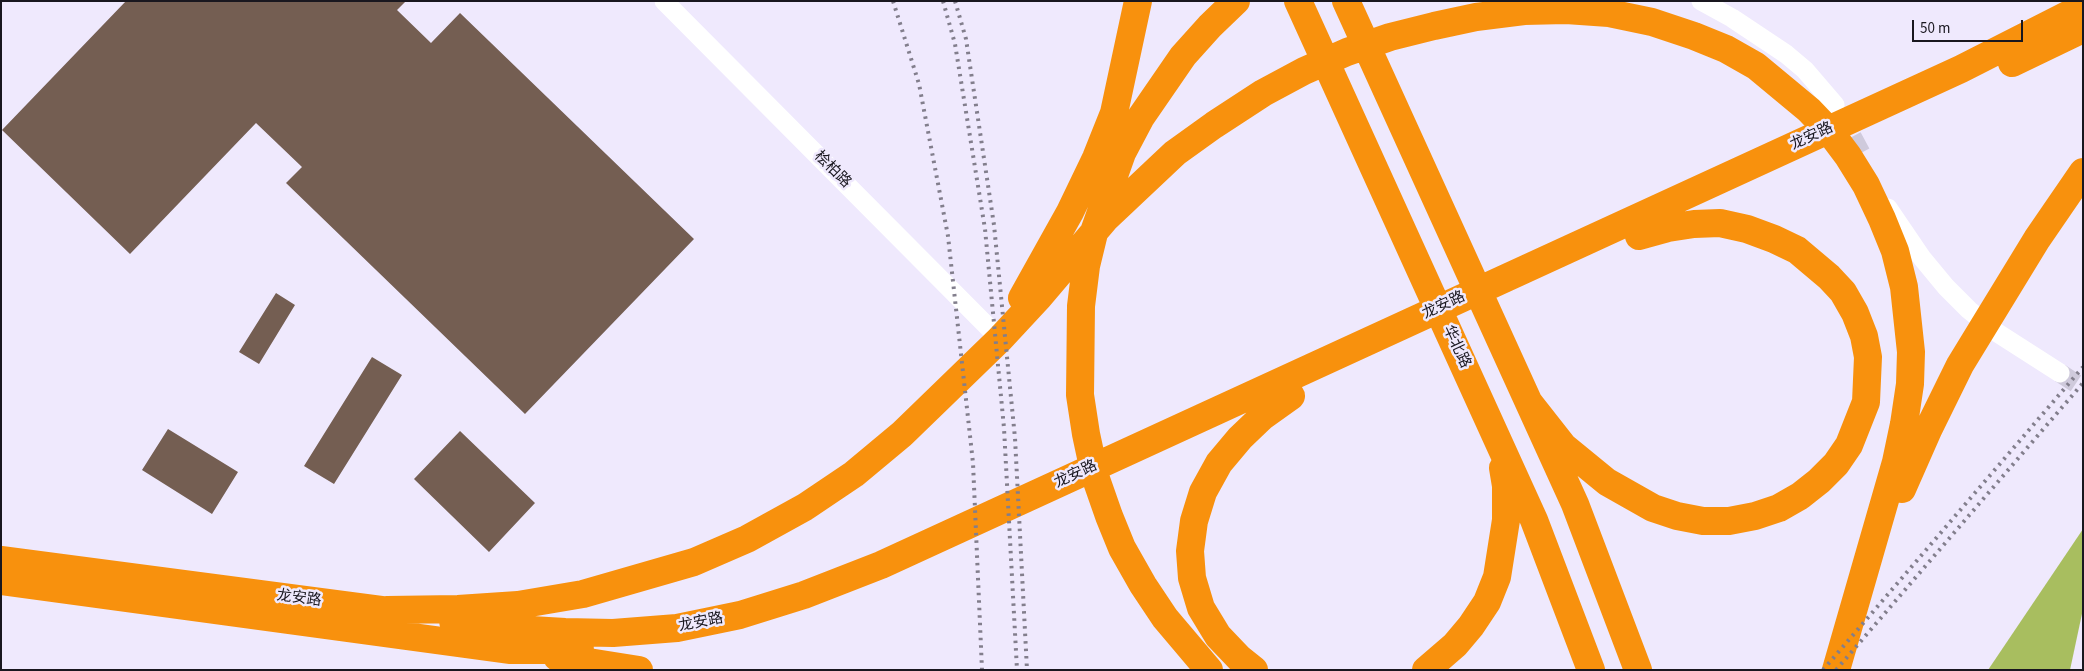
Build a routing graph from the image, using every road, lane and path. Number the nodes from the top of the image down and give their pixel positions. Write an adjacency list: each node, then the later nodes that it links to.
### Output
1 (664, 1): 13 (street, 桧柏路)
2 (1138, 1): 13 (highway)
3 (1236, 1): 23 (highway)
4 (1298, 1): 17 (highway, 华北路)
5 (1346, 1): 16 (highway)
6 (1701, 1): 9 (street)
7 (2083, 7): 20 (highway, 龙安路)
8 (2083, 29): 12 (highway, 龙安路)
9 (1835, 105)
10 (1861, 153): 14 (street)
11 (2083, 172): 29 (highway)
12 (1639, 236): 15 (highway, 龙安路); 16 (highway)
13 (1000, 339): 20 (highway); 28 (highway)
14 (2060, 374)
15 (1291, 396): 21 (highway, 龙安路); 24 (highway)
16 (1530, 404): 27 (highway)
17 (1493, 428): 25 (highway); 26 (highway, 华北路)
18 (1, 560): 20 (highway, 龙安路)
19 (1, 581): 21 (highway, 龙安路)
20 (387, 610)
21 (509, 650): 22 (highway)
22 (639, 670)
23 (1209, 670)
24 (1254, 670)
25 (1426, 670)
26 (1591, 670)
27 (1638, 670)
28 (1836, 670)
29 (1846, 670)

